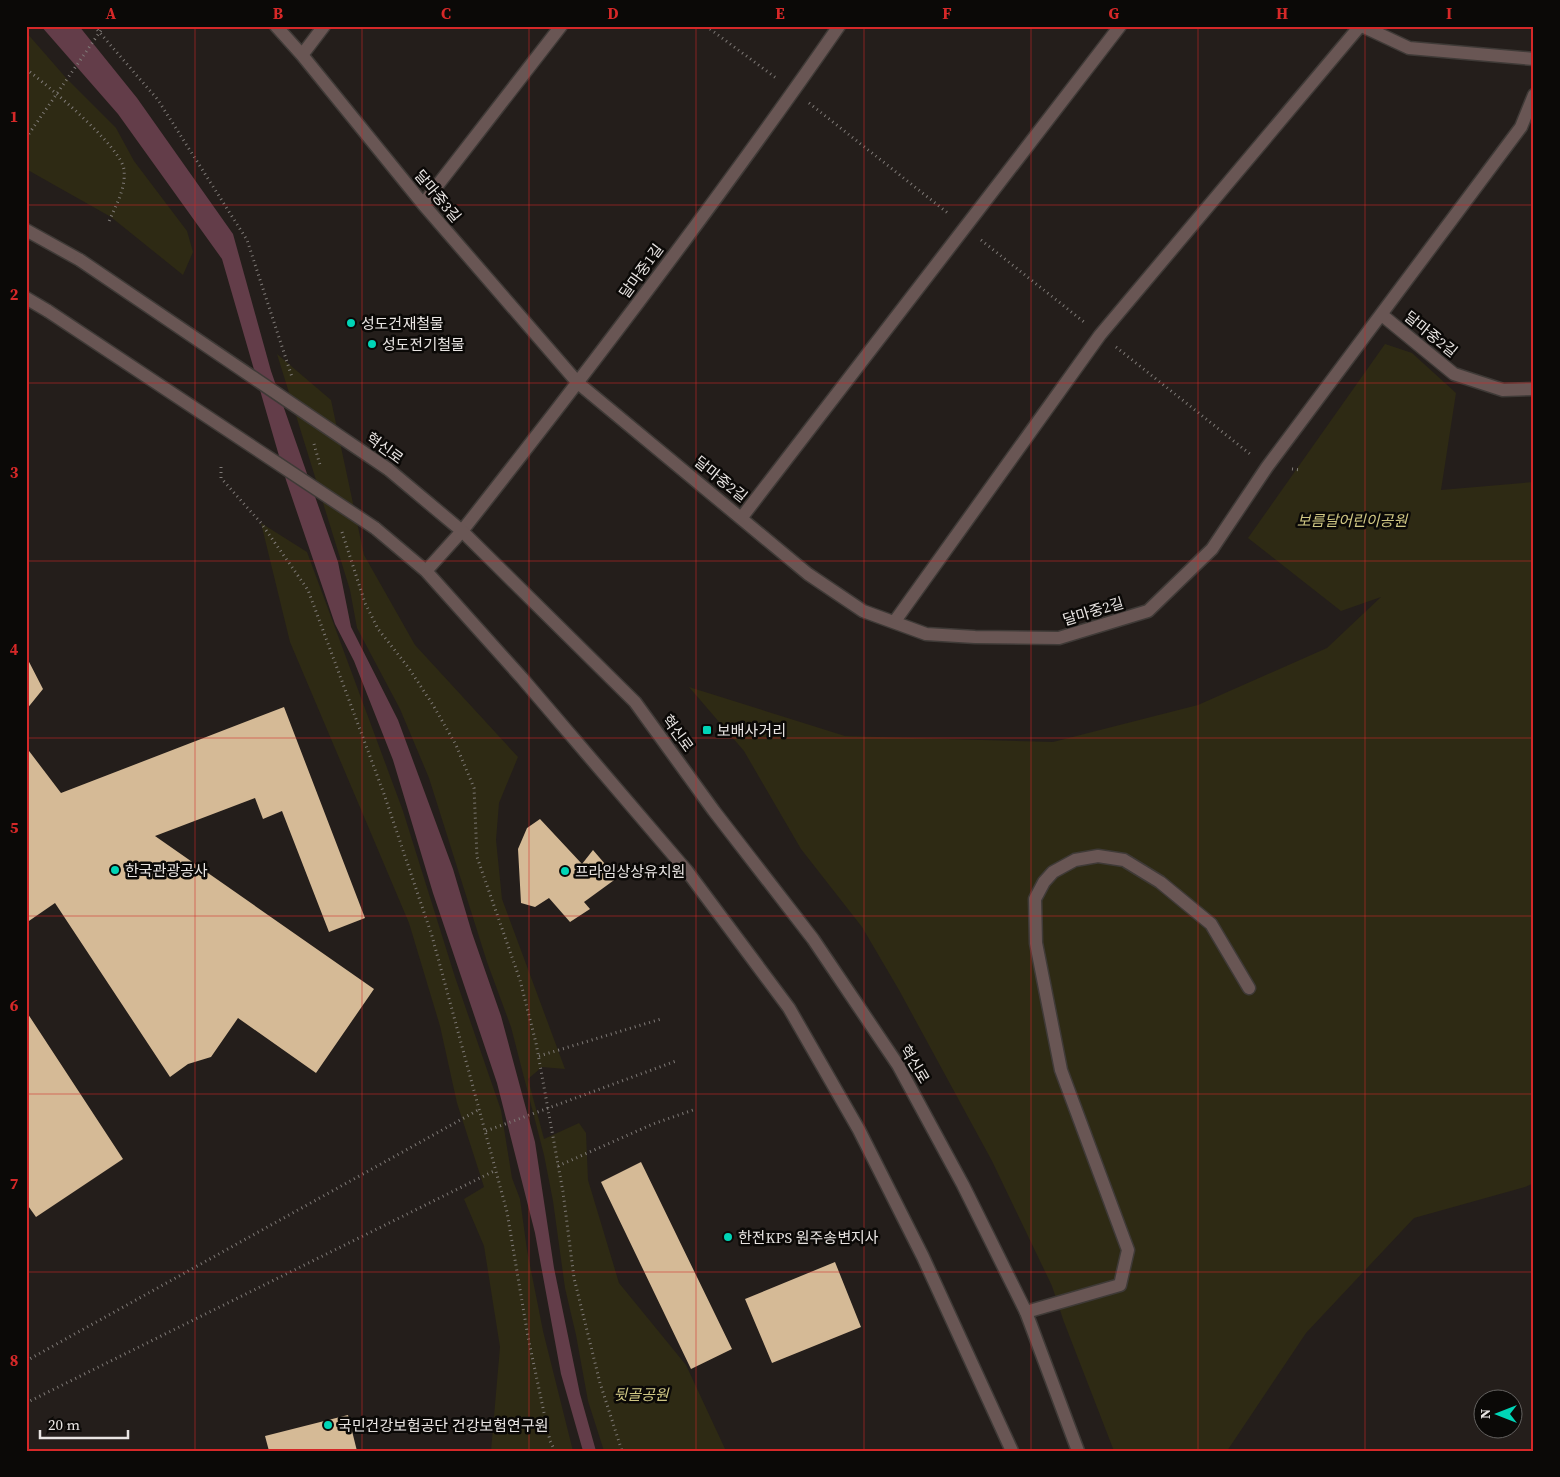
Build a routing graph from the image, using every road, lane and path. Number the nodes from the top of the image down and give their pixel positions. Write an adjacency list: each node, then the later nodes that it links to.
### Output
1 (94, 26): 23 (path)
2 (104, 26): 15 (path, bridge)
3 (276, 26): 10 (street, 달마중3길)
4 (324, 26): 10 (street)
5 (561, 26): 16 (street)
6 (706, 26): 13 (path)
7 (839, 26): 13 (street, 달마중1길)
8 (1120, 26): 18 (street)
9 (1361, 26): 11 (street); 22 (street)
10 (302, 55): 16 (street, 달마중3길)
11 (1534, 59)
12 (26, 70): 17 (path)
13 (794, 91): 18 (path); 24 (street, 달마중1길)
14 (1534, 95): 21 (street)
15 (26, 138)
16 (423, 204): 24 (street, 달마중3길)
17 (108, 224)
18 (964, 227): 22 (path); 30 (street)
19 (26, 230): 32 (street, 혁신로, bridge)
20 (26, 298): 33 (street, bridge)
21 (1382, 315): 25 (street, 달마중2길); 28 (street, 달마중2길)
22 (1100, 335): 28 (path); 34 (street)
23 (293, 380)
24 (578, 383): 30 (street, 달마중2길); 32 (street, 달마중1길)
25 (1534, 389)
26 (311, 436): 29 (path)
27 (221, 467): 39 (path)
28 (1267, 467): 34 (street, 달마중2길)
29 (323, 473)
30 (742, 518): 34 (street, 달마중2길)
31 (341, 529): 37 (path)
32 (462, 531): 33 (street, 달마중1길); 44 (street, 혁신로)
33 (426, 571): 49 (street)
34 (895, 621)
35 (1249, 988): 44 (street)
36 (661, 1019): 37 (path)
37 (539, 1056): 42 (path)
38 (676, 1061): 41 (path)
39 (480, 1108): 41 (path); 45 (path)
40 (693, 1110): 42 (path)
41 (486, 1132): 43 (path)
42 (558, 1166): 48 (path)
43 (496, 1170): 46 (path); 47 (path)
44 (1026, 1312): 50 (street, 혁신로)
45 (26, 1361)
46 (26, 1403)
47 (555, 1451)
48 (622, 1451)
49 (1012, 1451)
50 (1078, 1451)

